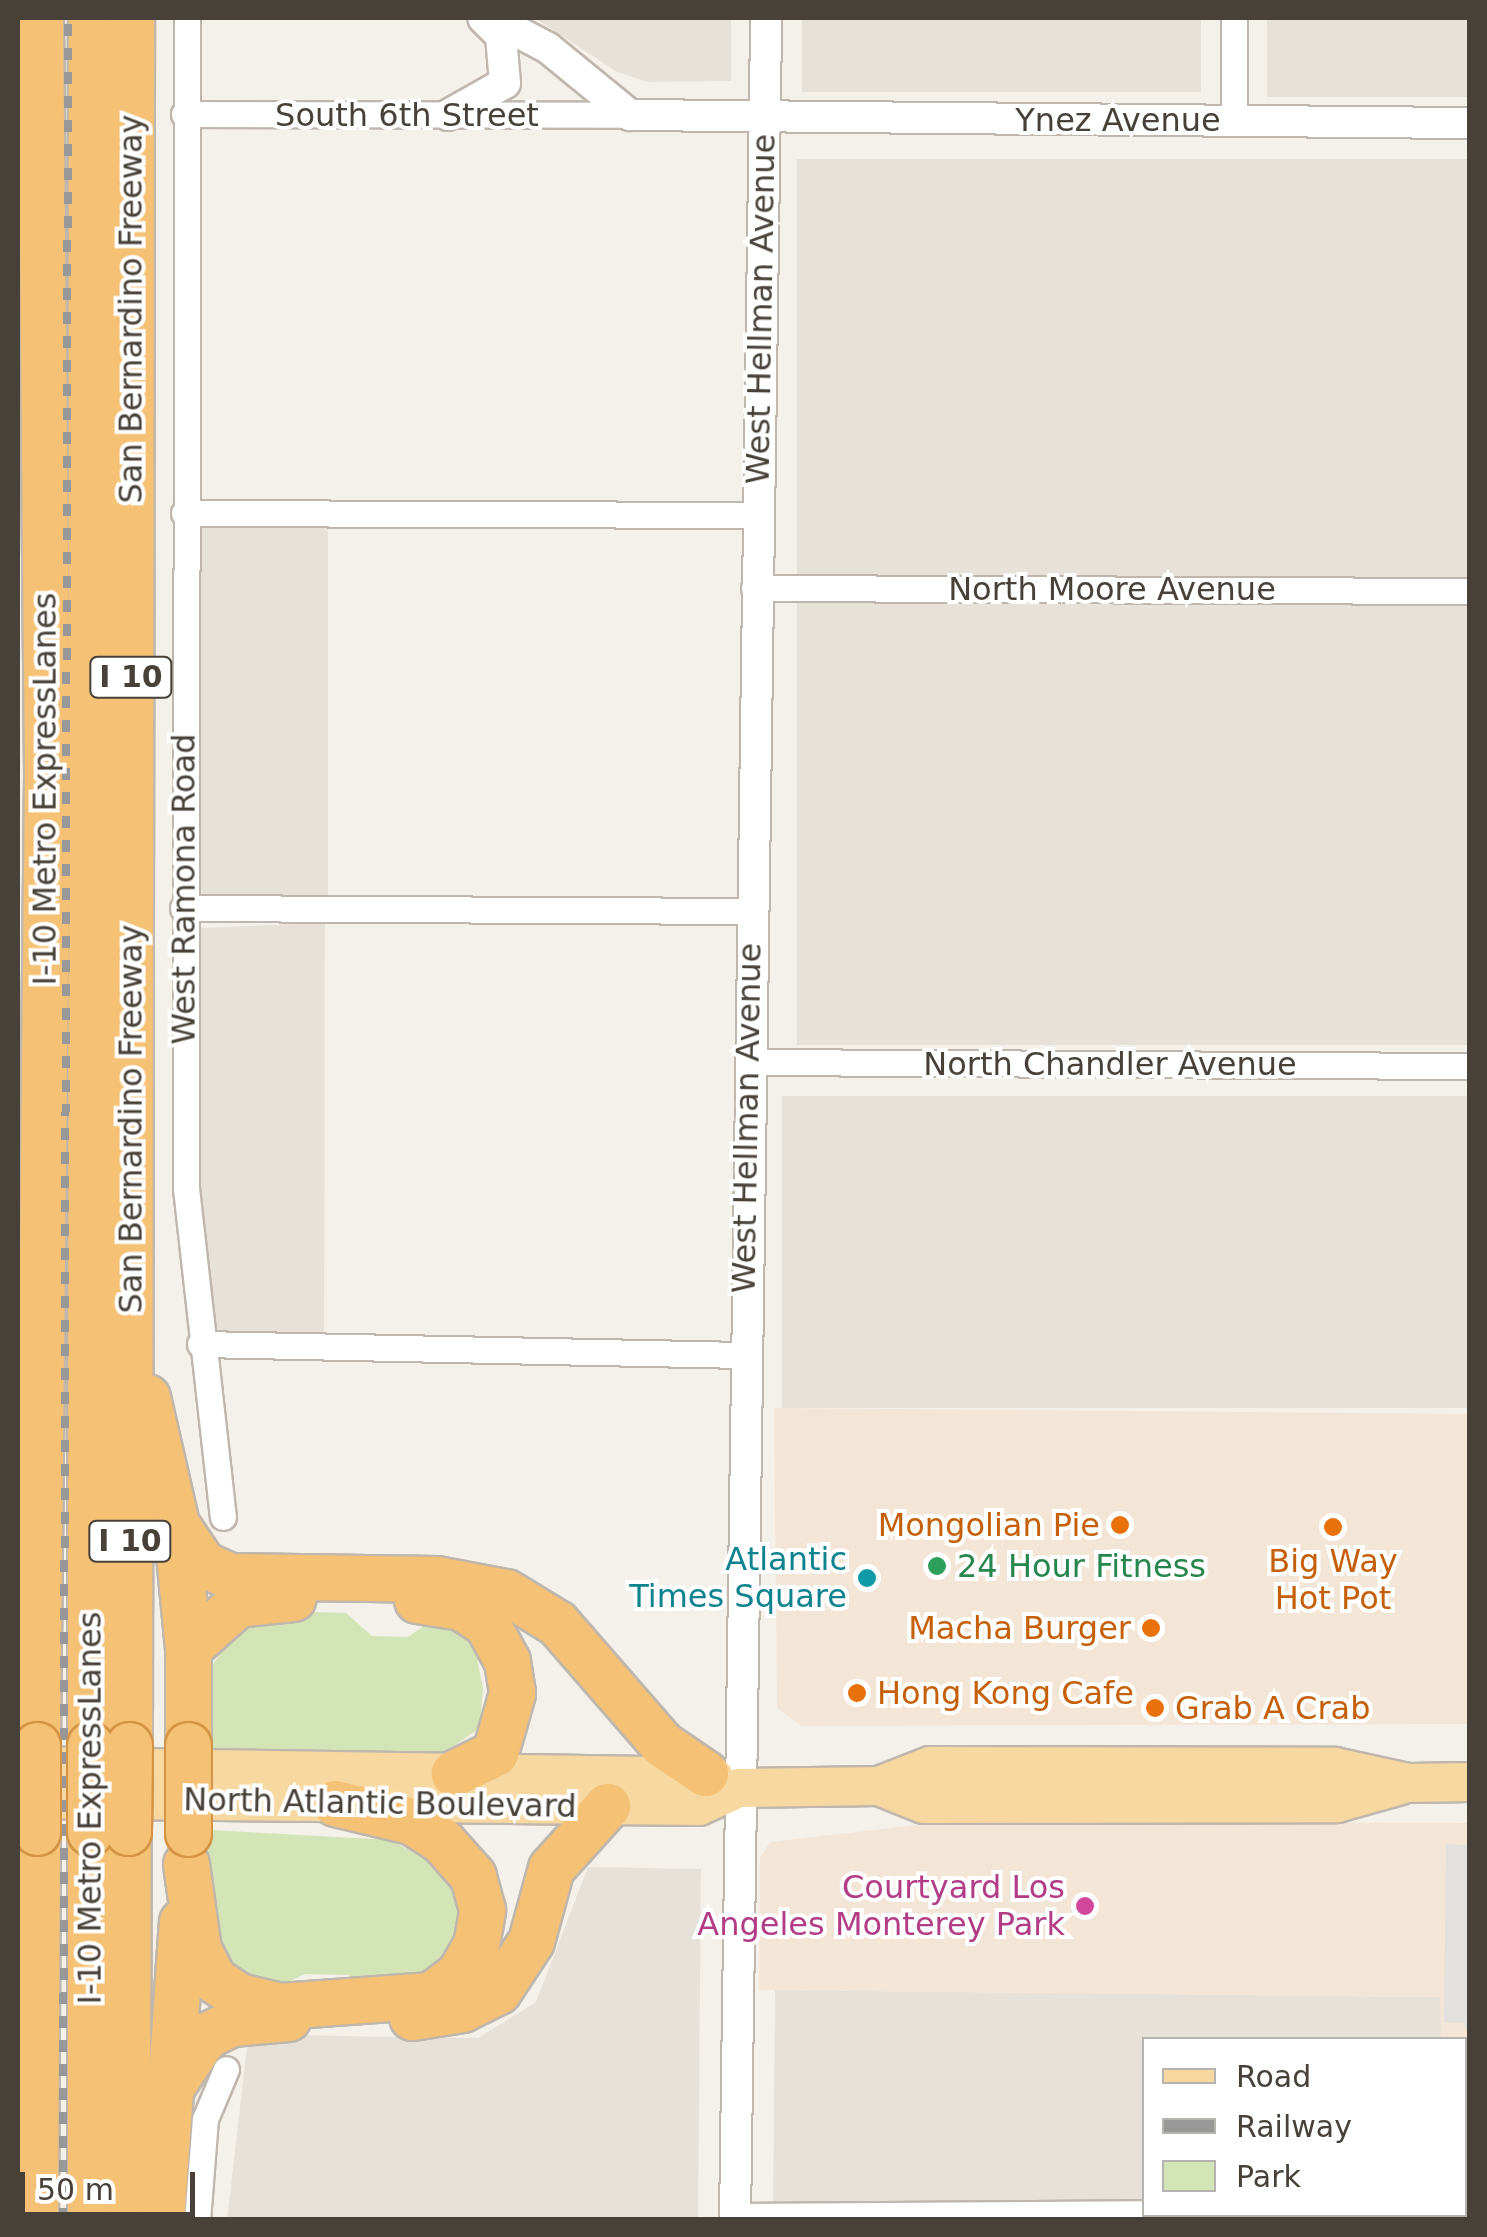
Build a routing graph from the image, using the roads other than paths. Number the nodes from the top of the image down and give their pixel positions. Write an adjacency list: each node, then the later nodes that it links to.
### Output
1 (40, 18): 29 (highway, I-10 Metro ExpressLanes)
2 (91, 18): 28 (highway, I-10 Metro ExpressLanes)
3 (130, 18): 22 (highway, San Bernardino Freeway / I 10)
4 (187, 18): 8 (street, West Ramona Road)
5 (487, 18): 9 (street); 10 (street, South 6th Street)
6 (766, 18): 11 (street, West Hellman Avenue)
7 (1234, 18): 12 (street)
8 (184, 114): 9 (street, South 6th Street); 14 (street, West Ramona Road)
9 (448, 115): 10 (street, South 6th Street)
10 (630, 115): 11 (street, South 6th Street)
11 (766, 118): 12 (street, Ynez Avenue); 15 (street, West Hellman Avenue)
12 (1234, 121): 13 (street, Ynez Avenue)
13 (1470, 123)
14 (184, 513): 15 (street); 18 (street, West Ramona Road)
15 (756, 514): 16 (street, West Hellman Avenue)
16 (754, 588): 17 (street, North Moore Avenue); 19 (street, West Hellman Avenue)
17 (1470, 591)
18 (183, 908): 19 (street); 23 (street, West Ramona Road)
19 (750, 911): 20 (street, West Hellman Avenue)
20 (750, 1062): 21 (street, North Chandler Avenue); 24 (street, West Hellman Avenue)
21 (1470, 1066)
22 (131, 1337): 26 (highway); 28 (highway, San Bernardino Freeway / I 10)
23 (200, 1344): 24 (street); 25 (street, West Ramona Road)
24 (744, 1354): 31 (street, West Hellman Avenue)
25 (223, 1517)
26 (176, 1524): 27 (highway); 31 (highway)
27 (188, 1648): 30 (highway); 37 (highway, bridge)
28 (109, 1746): 36 (highway, I-10 Metro ExpressLanes, bridge)
29 (27, 1756): 30 (main road, North Atlantic Boulevard); 35 (highway, I-10 Metro ExpressLanes, bridge)
30 (454, 1773): 31 (main road, North Atlantic Boulevard)
31 (722, 1780): 32 (main road, North Atlantic Boulevard); 34 (main road, North Atlantic Boulevard); 41 (street, West Hellman Avenue)
32 (1470, 1782)
33 (335, 1802): 34 (main road, North Atlantic Boulevard); 35 (main road, North Atlantic Boulevard); 37 (highway)
34 (607, 1806): 39 (highway)
35 (27, 1815): 42 (highway, I-10 Metro ExpressLanes)
36 (109, 1832): 43 (highway, I-10 Metro ExpressLanes); 44 (highway)
37 (187, 1848): 39 (highway)
38 (226, 2069): 46 (street)
39 (173, 2084): 45 (highway)
40 (1142, 2213): 41 (street)
41 (736, 2218)
42 (36, 2220)
43 (90, 2220)
44 (127, 2220)
45 (161, 2220)
46 (197, 2220)

